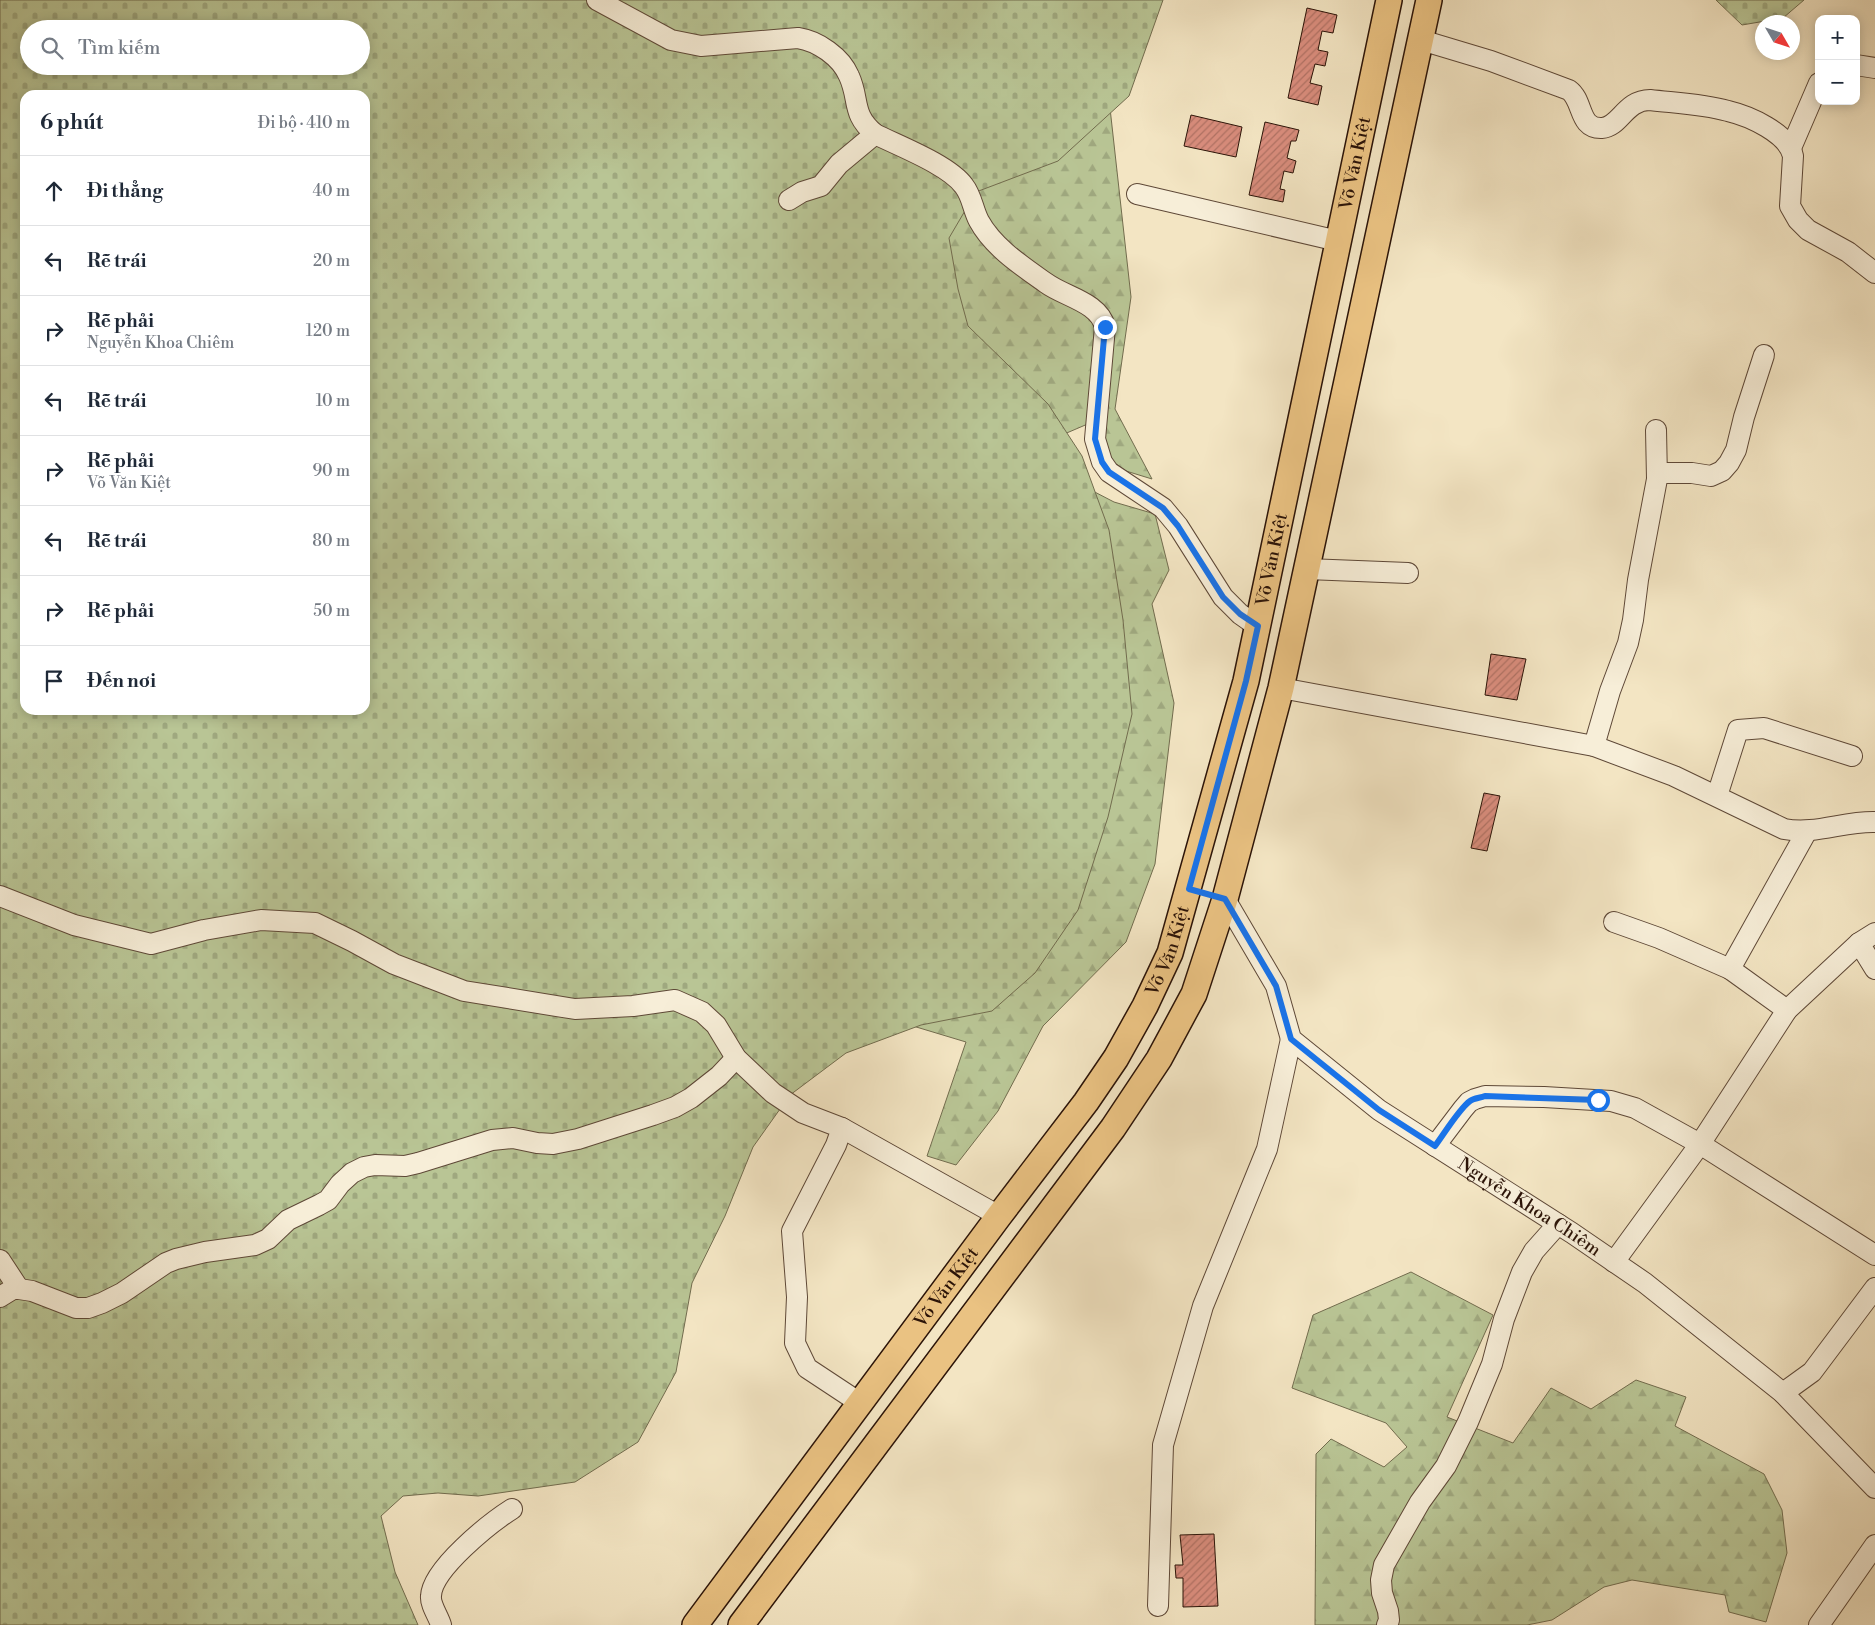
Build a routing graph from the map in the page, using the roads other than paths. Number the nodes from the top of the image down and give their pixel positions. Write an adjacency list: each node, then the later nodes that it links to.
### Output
1 (596, 0): 9 (street)
2 (1388, 0): 8 (main road, Võ Văn Kiệt)
3 (1430, 0): 4 (main road, Võ Văn Kiệt)
4 (1421, 40): 10 (main road, Võ Văn Kiệt); 11 (street)
5 (1860, 65): 6 (street)
6 (1875, 68)
7 (1815, 93): 11 (street)
8 (1361, 130): 10 (main road); 14 (main road, Võ Văn Kiệt)
9 (875, 134): 13 (street); 21 (street)
10 (1400, 138): 19 (main road, Võ Văn Kiệt)
11 (1792, 148): 15 (street)
12 (1137, 194): 14 (street)
13 (789, 200)
14 (1338, 241): 21 (main road, Võ Văn Kiệt)
15 (1875, 273)
16 (1764, 355): 18 (street)
17 (1656, 430): 18 (street)
18 (1657, 473): 23 (street)
19 (1307, 569): 20 (street); 22 (main road, Võ Văn Kiệt)
20 (1408, 573)
21 (1258, 626): 28 (main road, Võ Văn Kiệt)
22 (1281, 688): 23 (street); 30 (main road, Võ Văn Kiệt)
23 (1594, 746): 25 (street)
24 (1852, 756): 25 (street)
25 (1717, 796): 27 (street)
26 (1875, 822): 27 (street)
27 (1807, 831): 33 (street)
28 (1189, 889): 30 (main road); 41 (main road, Võ Văn Kiệt)
29 (0, 896): 37 (street)
30 (1225, 899): 36 (street); 51 (main road, Võ Văn Kiệt)
31 (1614, 922): 33 (street)
32 (1867, 938): 34 (street); 35 (street)
33 (1730, 968): 35 (street)
34 (1875, 969)
35 (1787, 1010): 39 (street)
36 (1291, 1039): 40 (street, Nguyễn Khoa Chiêm); 55 (street)
37 (736, 1058): 38 (street); 47 (street)
38 (842, 1128): 41 (street); 50 (street)
39 (1700, 1144): 40 (street); 43 (street); 45 (street)
40 (1435, 1146): 42 (street, Nguyễn Khoa Chiêm)
41 (999, 1216): 50 (main road, Võ Văn Kiệt)
42 (1558, 1224): 45 (street, Nguyễn Khoa Chiêm); 59 (street)
43 (1875, 1255)
44 (0, 1260): 47 (street)
45 (1614, 1262): 49 (street, Nguyễn Khoa Chiêm)
46 (1875, 1288): 49 (street)
47 (19, 1289): 48 (street)
48 (0, 1297)
49 (1783, 1393): 52 (street, Nguyễn Khoa Chiêm)
50 (860, 1403): 51 (main road); 57 (main road, Võ Văn Kiệt)
51 (890, 1426): 58 (main road, Võ Văn Kiệt)
52 (1875, 1488)
53 (512, 1509): 56 (street)
54 (1875, 1545): 60 (street)
55 (1158, 1606)
56 (442, 1625)
57 (695, 1625)
58 (741, 1625)
59 (1387, 1625)
60 (1819, 1625)

